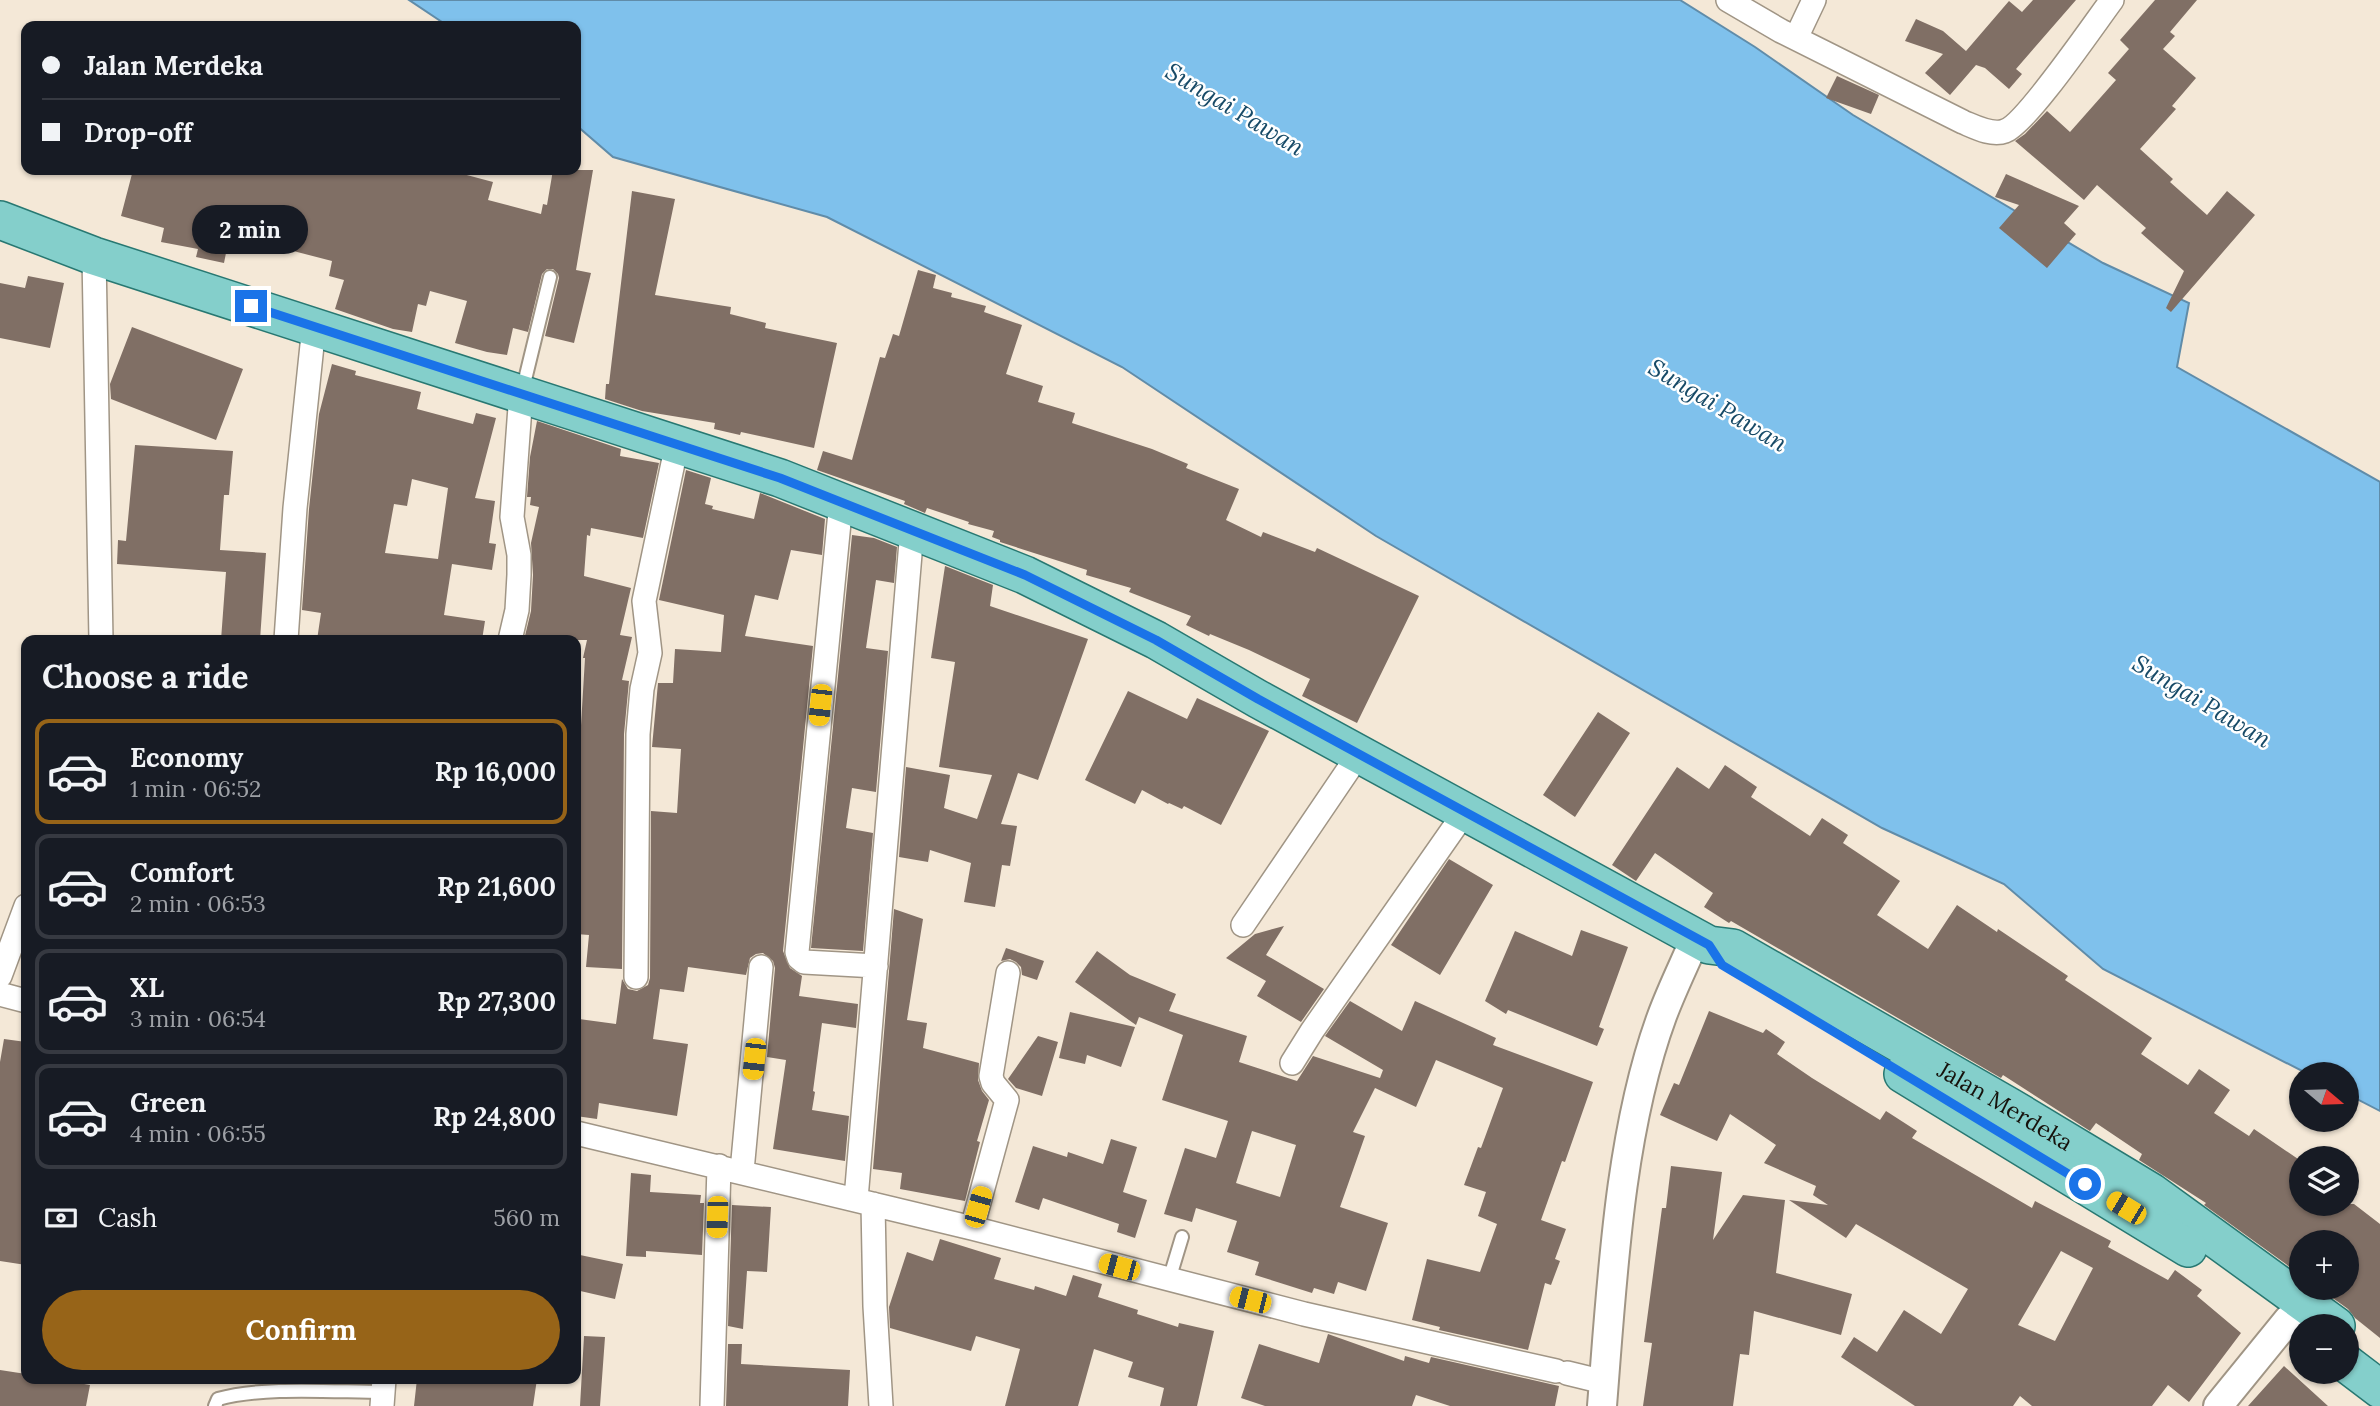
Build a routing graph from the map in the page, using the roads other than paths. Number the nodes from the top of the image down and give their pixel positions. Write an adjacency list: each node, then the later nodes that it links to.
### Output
1 (1728, 0): 4 (street)
2 (1814, 0): 4 (street)
3 (2112, 0): 4 (street)
4 (1796, 38)
5 (0, 220): 6 (main road, Jalan Merdeka)
6 (94, 256): 8 (main road, Jalan Merdeka); 13 (street)
7 (550, 277): 9 (lane)
8 (314, 326): 9 (main road, Jalan Merdeka); 14 (street)
9 (522, 393): 10 (main road, Jalan Merdeka); 15 (street)
10 (677, 444): 11 (main road, Jalan Merdeka); 25 (street)
11 (841, 502): 12 (main road, Jalan Merdeka); 21 (street)
12 (912, 530): 16 (main road, Jalan Merdeka); 21 (street)
13 (101, 635)
14 (286, 635)
15 (511, 635)
16 (1359, 754): 17 (main road, Jalan Merdeka); 19 (street)
17 (1465, 812): 20 (main road, Jalan Merdeka); 29 (street)
18 (21, 919): 24 (street)
19 (1243, 925)
20 (1715, 949): 28 (main road, Jalan Merdeka); 45 (street)
21 (876, 966): 33 (street)
22 (761, 967): 32 (street)
23 (1008, 973): 34 (street)
24 (0, 976)
25 (636, 977)
26 (0, 994): 27 (street)
27 (21, 1000)
28 (1866, 1036): 37 (main road, Jalan Merdeka); 38 (main road, Jalan Merdeka)
29 (1292, 1063)
30 (581, 1134): 31 (street)
31 (719, 1166): 32 (street); 47 (street)
32 (742, 1171): 33 (street)
33 (864, 1202): 34 (street); 48 (street)
34 (972, 1228): 36 (street)
35 (1182, 1237): 36 (lane)
36 (1169, 1280): 45 (street)
37 (2319, 1314)
38 (2289, 1320)
39 (2289, 1331): 49 (street)
40 (2359, 1342): 41 (main road)
41 (2380, 1357)
42 (2359, 1373): 43 (main road)
43 (2380, 1389)
44 (383, 1392): 46 (lane)
45 (1603, 1394)
46 (215, 1406)
47 (712, 1406)
48 (881, 1406)
49 (2218, 1406)

